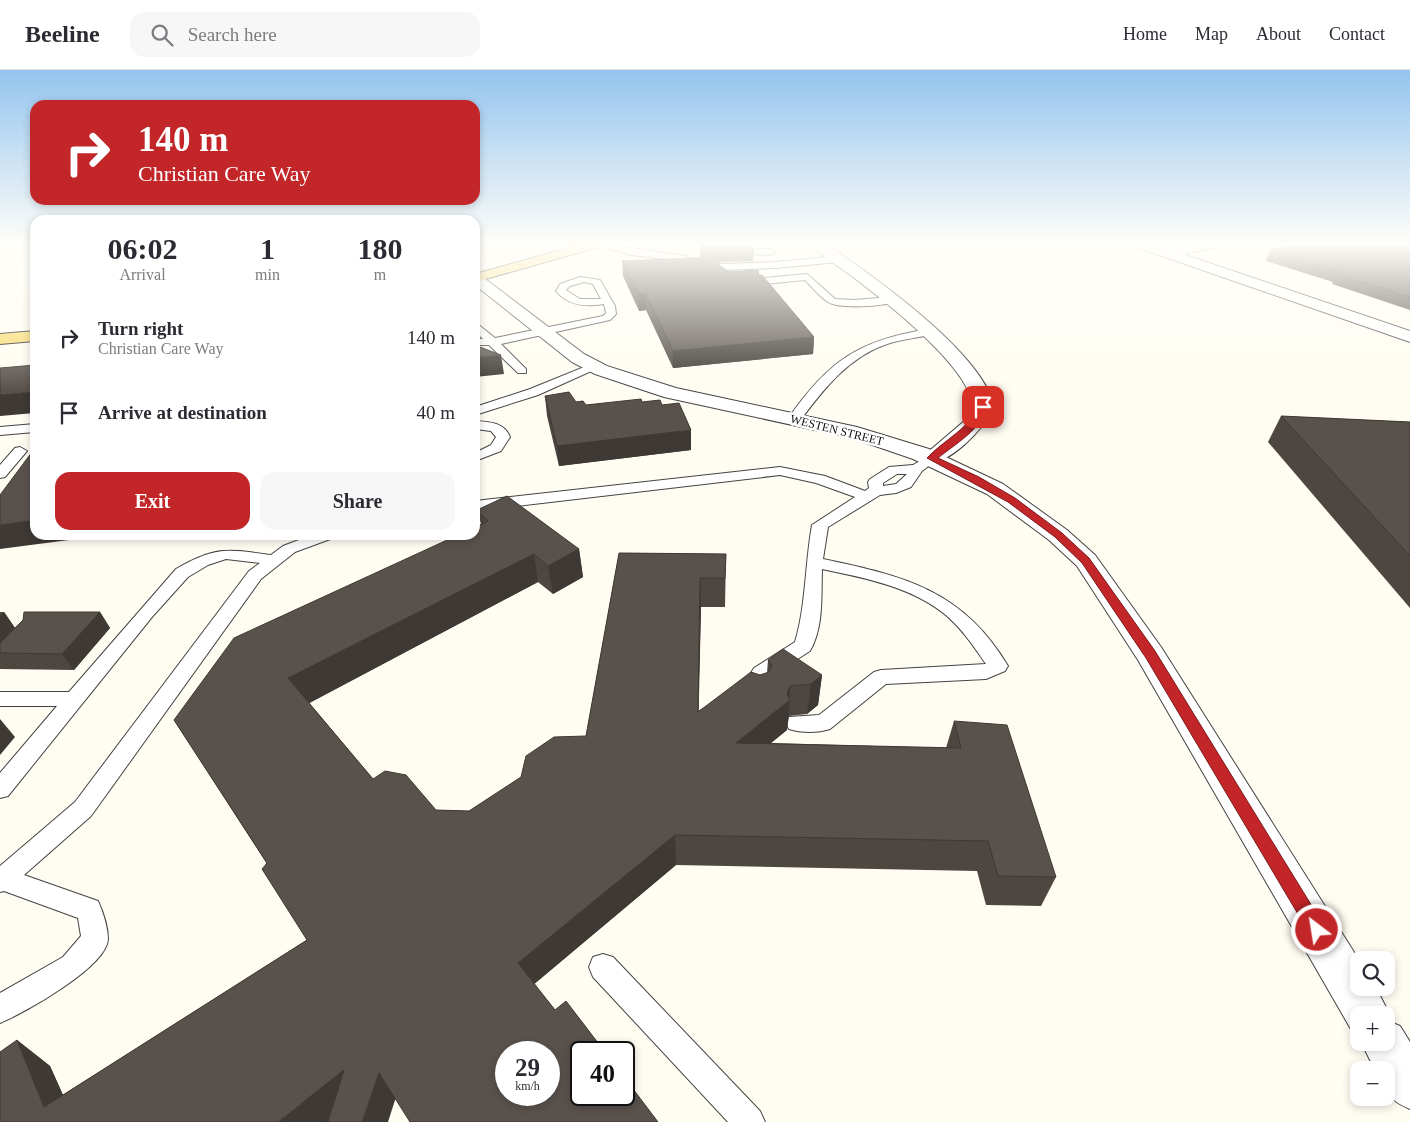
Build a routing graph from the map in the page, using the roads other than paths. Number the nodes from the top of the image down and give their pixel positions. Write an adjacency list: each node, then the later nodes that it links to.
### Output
1 (494, 293): 8 (street, WESTEN STREET)
2 (824, 293): 5 (lane)
3 (883, 293): 5 (street)
4 (1283, 293): 11 (street)
5 (892, 300): 9 (street)
6 (607, 301): 8 (lane)
7 (480, 329): 14 (lane)
8 (541, 331): 14 (lane); 15 (street, WESTEN STREET)
9 (929, 332): 18 (lane); 24 (street)
10 (30, 336): 12 (main road)
11 (1410, 337)
12 (0, 339)
13 (480, 342): 14 (lane)
14 (494, 342): 16 (lane)
15 (594, 366): 17 (lane); 18 (street, WESTEN STREET)
16 (522, 371)
17 (480, 409)
18 (794, 419): 24 (street, WESTEN STREET)
19 (480, 425): 23 (lane)
20 (30, 428): 21 (lane)
21 (0, 431)
22 (20, 451): 25 (lane)
23 (480, 455)
24 (924, 464): 26 (lane); 38 (street, WESTEN STREET)
25 (0, 474)
26 (871, 493): 27 (lane); 30 (lane)
27 (480, 505)
28 (313, 540): 29 (lane)
29 (275, 560): 33 (lane); 36 (lane)
30 (814, 562): 31 (lane); 34 (lane)
31 (758, 696)
32 (0, 699): 33 (lane)
33 (74, 700): 35 (lane)
34 (796, 723)
35 (0, 789)
36 (1, 880): 39 (lane)
37 (603, 967): 42 (lane)
38 (1363, 1006)
39 (0, 1009)
40 (1389, 1051): 41 (street)
41 (1410, 1085)
42 (748, 1122)

